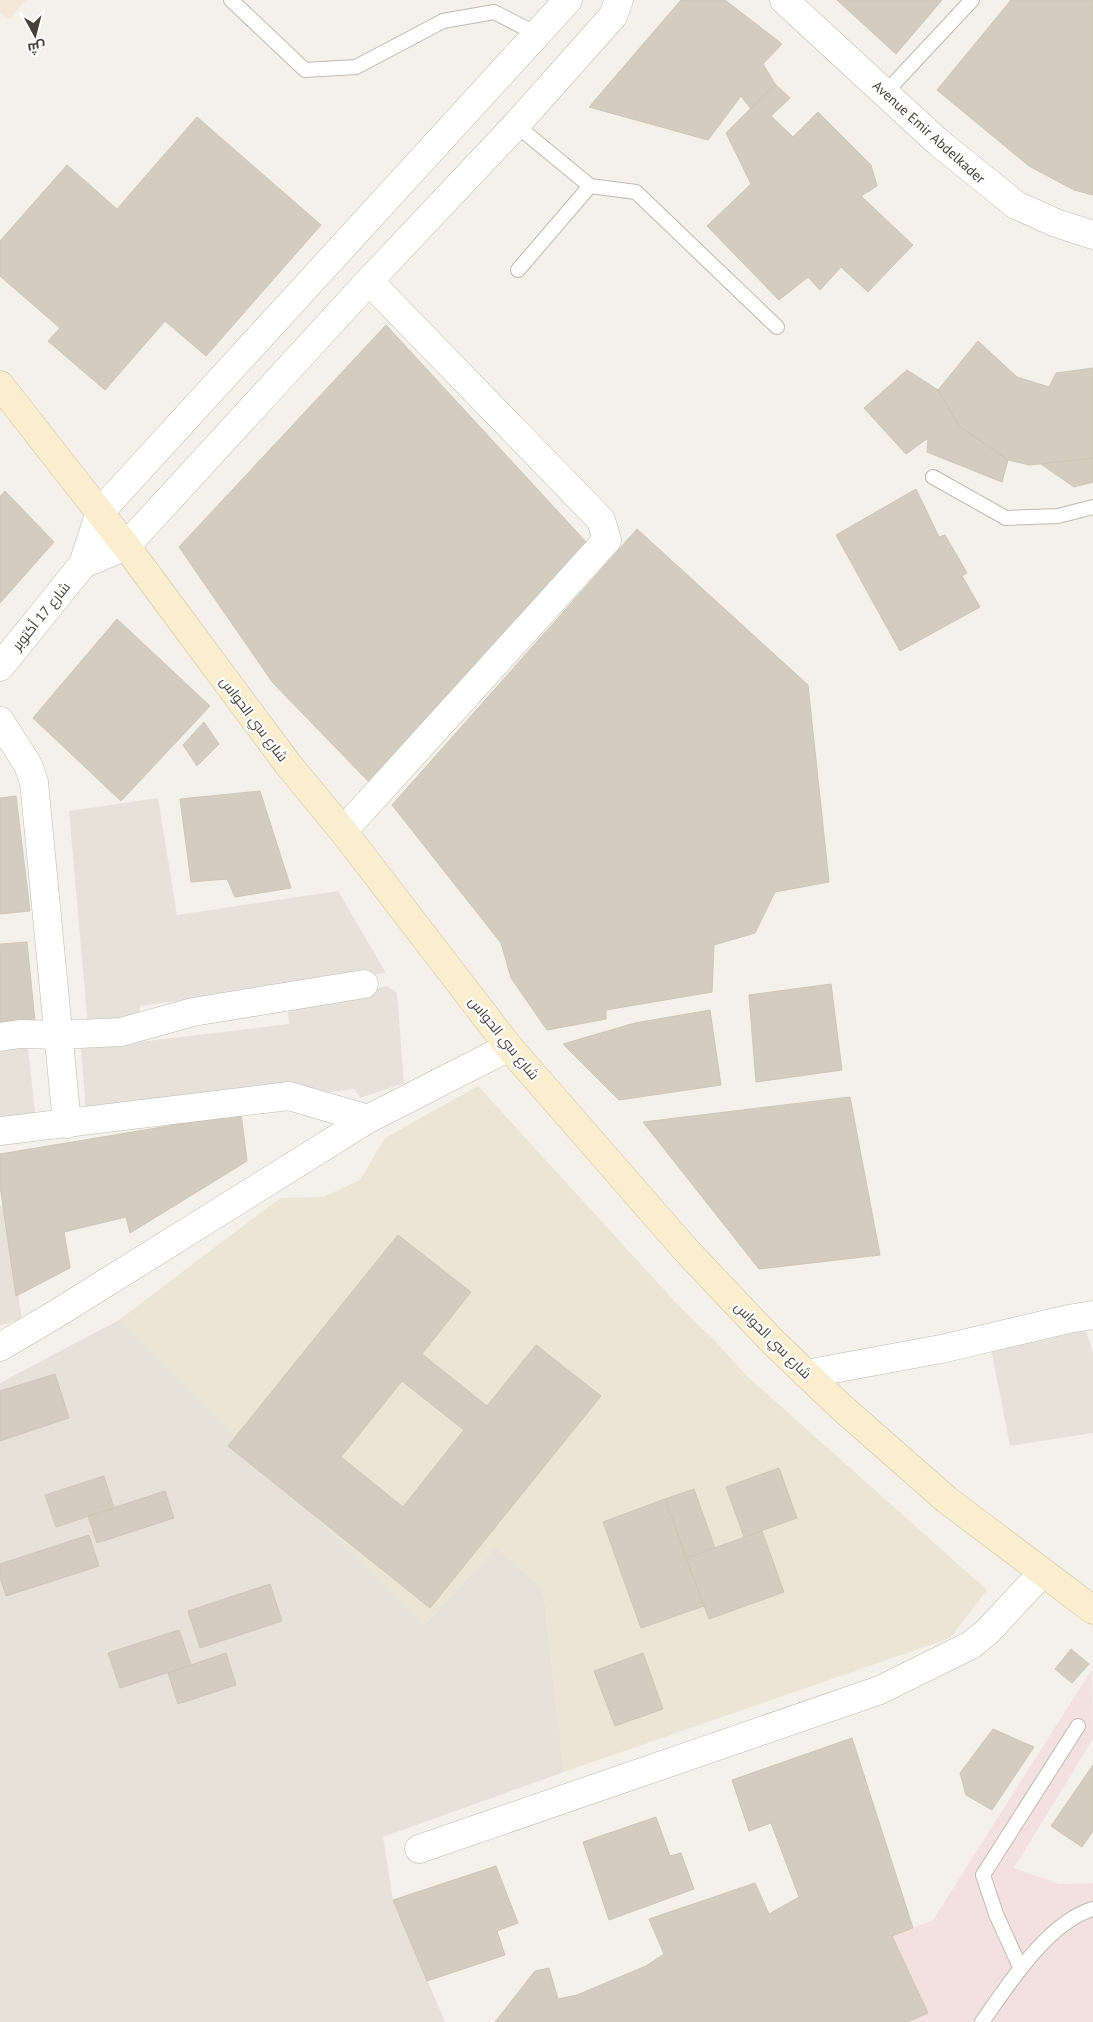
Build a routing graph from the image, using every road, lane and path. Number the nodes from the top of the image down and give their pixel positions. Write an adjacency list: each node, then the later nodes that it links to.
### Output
1 (231, 0): 6 (lane)
2 (568, 0): 6 (street)
3 (619, 0): 8 (street)
4 (784, 0): 7 (street, Avenue Emir Abdelkader)
5 (972, 0): 7 (lane)
6 (537, 34): 17 (street)
7 (885, 93): 10 (street, Avenue Emir Abdelkader)
8 (516, 125): 9 (lane); 12 (street)
9 (590, 186): 11 (lane); 13 (lane)
10 (1093, 235)
11 (518, 270)
12 (369, 281): 18 (street); 22 (street)
13 (777, 326)
14 (0, 385): 17 (street, شارع سي الحواس)
15 (933, 477): 16 (lane)
16 (1093, 506)
17 (100, 512): 18 (street, شارع سي الحواس); 19 (street)
18 (126, 546): 19 (street); 22 (street, شارع سي الحواس)
19 (83, 564): 20 (street, شارع 17 أكتوبر)
20 (0, 667)
21 (0, 721): 24 (street)
22 (343, 831): 26 (street, شارع سي الحواس)
23 (364, 984): 24 (street)
24 (58, 1035): 25 (street); 28 (street)
25 (0, 1037)
26 (509, 1047): 27 (street); 32 (street, شارع سي الحواس)
27 (368, 1119): 28 (street); 31 (street)
28 (67, 1124): 29 (street)
29 (0, 1131)
30 (1093, 1316): 32 (street)
31 (0, 1347)
32 (806, 1374): 33 (street, شارع سي الحواس)
33 (1042, 1573): 34 (street, شارع سي الحواس); 36 (street)
34 (1093, 1610)
35 (1078, 1726): 38 (lane)
36 (419, 1849)
37 (1093, 1909): 38 (lane)
38 (1020, 1967): 39 (lane)
39 (982, 2022)

